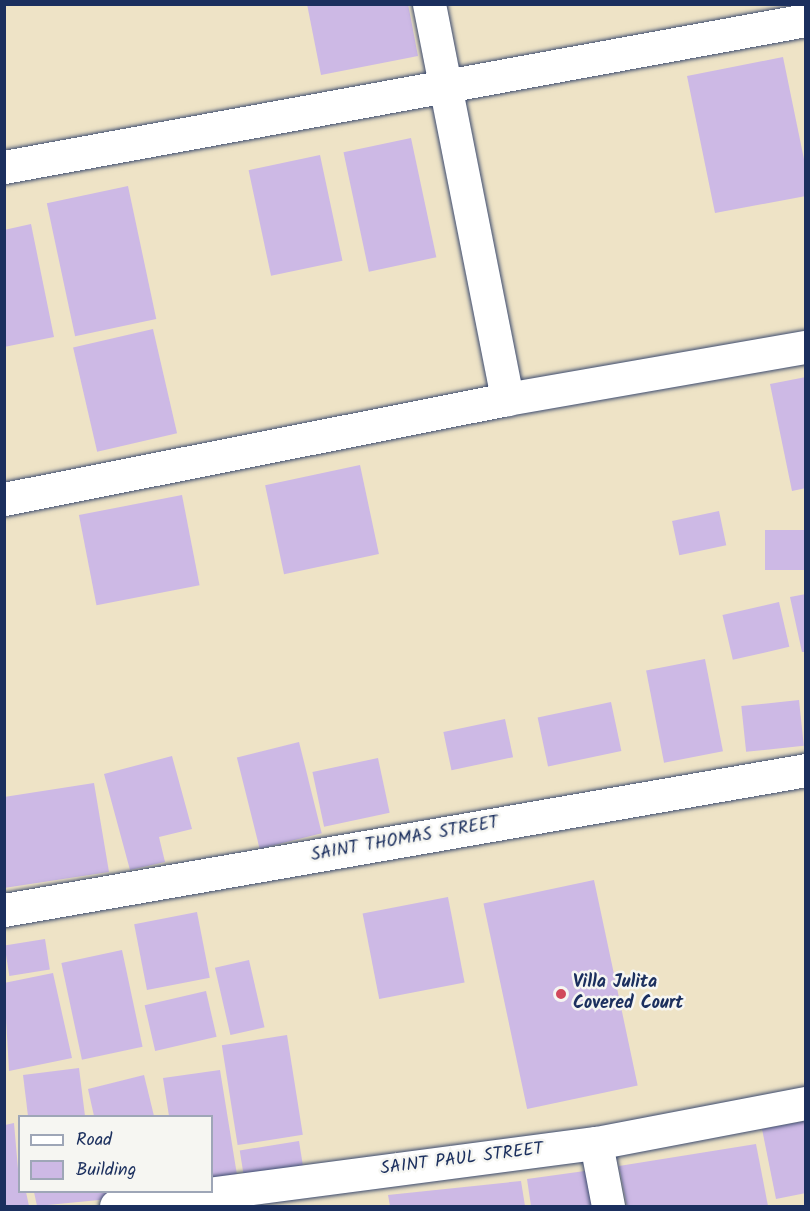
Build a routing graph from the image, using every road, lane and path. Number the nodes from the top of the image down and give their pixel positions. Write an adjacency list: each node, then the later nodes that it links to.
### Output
1 (429, 4): 3 (street)
2 (806, 20): 3 (street)
3 (446, 88): 4 (street); 6 (street)
4 (4, 167)
5 (806, 347): 6 (street)
6 (507, 399): 7 (street)
7 (4, 499)
8 (806, 770): 9 (street, SAINT THOMAS STREET)
9 (4, 910)
10 (806, 1103): 11 (street, SAINT PAUL STREET)
11 (596, 1143): 12 (street, SAINT PAUL STREET); 13 (street)
12 (116, 1206)
13 (608, 1206)

